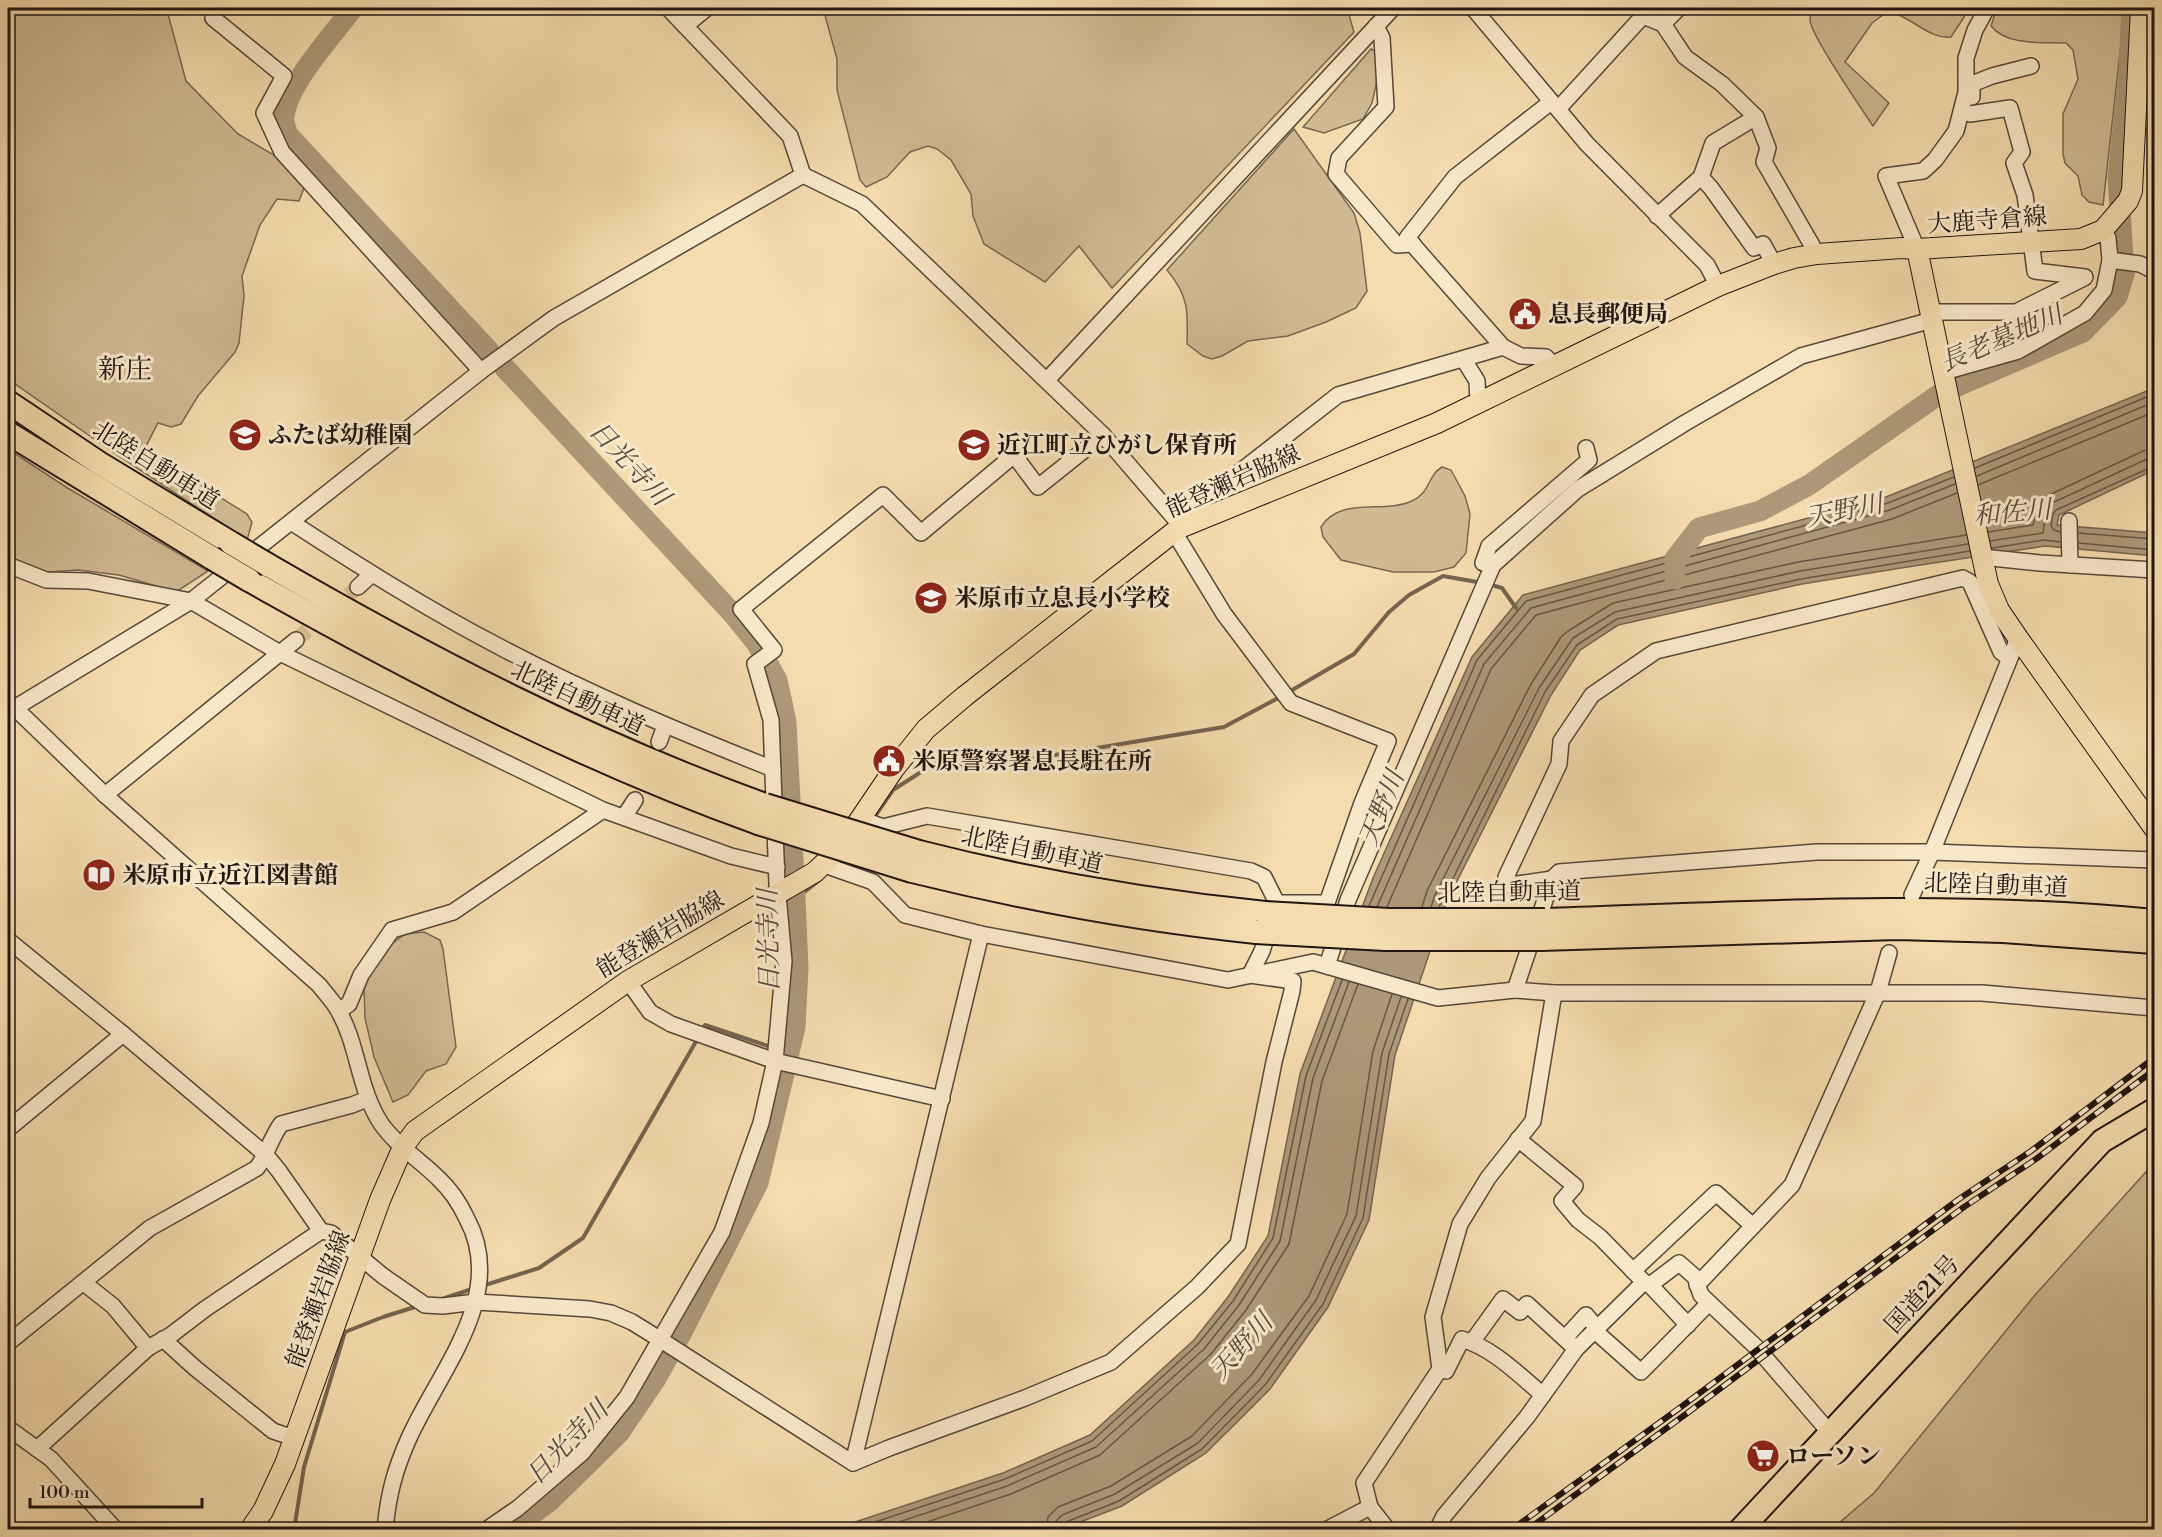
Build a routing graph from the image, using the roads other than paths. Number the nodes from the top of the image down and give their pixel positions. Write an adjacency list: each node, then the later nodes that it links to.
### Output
1 (214, 8): 36 (street)
2 (668, 8): 11 (street)
3 (707, 8): 11 (street)
4 (1393, 8): 12 (street)
5 (1473, 8): 14 (street)
6 (1679, 8): 10 (street)
7 (1987, 8): 17 (street)
8 (2141, 8): 9 (main road, 大鹿寺倉線)
9 (2147, 22): 21 (main road, 大鹿寺倉線)
10 (1663, 24): 14 (street); 16 (street)
11 (685, 26): 18 (street)
12 (1376, 26): 23 (street); 38 (street)
13 (2031, 66): 15 (street)
14 (1555, 105): 20 (street); 23 (street)
15 (1970, 114): 17 (street); 22 (street)
16 (1756, 117): 19 (street); 25 (street)
17 (1956, 131): 24 (street)
18 (803, 175): 36 (street); 38 (street)
19 (1701, 177): 20 (street); 27 (street)
20 (1658, 216): 31 (street)
21 (2106, 228): 22 (main road, 大鹿寺倉線); 26 (street)
22 (2032, 242): 24 (main road, 大鹿寺倉線); 29 (street)
23 (1413, 244): 33 (street)
24 (1917, 249): 25 (main road, 能登瀬岩脇線); 32 (main road, 大鹿寺倉線)
25 (1817, 254): 27 (main road, 能登瀬岩脇線)
26 (2112, 261): 28 (street); 30 (street)
27 (1774, 264): 31 (main road, 能登瀬岩脇線)
28 (2154, 271)
29 (2085, 277): 30 (street); 32 (street)
30 (2105, 285): 37 (street)
31 (1718, 286): 35 (main road, 能登瀬岩脇線)
32 (1931, 316): 37 (main road, 大鹿寺倉線); 50 (street)
33 (1503, 347): 34 (street); 35 (street)
34 (1464, 360): 40 (street); 46 (street)
35 (1554, 365): 40 (main road, 能登瀬岩脇線)
36 (481, 371): 45 (street)
37 (1944, 372): 47 (main road, 大鹿寺倉線)
38 (1047, 380): 42 (street)
39 (8, 402): 66 (highway, 北陸自動車道, bridge)
40 (1478, 402): 46 (main road, 能登瀬岩脇線)
41 (8, 433): 66 (highway, 北陸自動車道, bridge)
42 (1103, 435): 46 (street); 62 (street)
43 (1586, 448): 50 (street)
44 (2068, 521): 48 (street)
45 (291, 522): 52 (street); 54 (street)
46 (1178, 529): 68 (main road, 能登瀬岩脇線); 77 (street)
47 (1981, 553): 48 (street); 55 (main road, 大鹿寺倉線)
48 (2069, 559): 51 (street)
49 (8, 565): 54 (street)
50 (1492, 565): 83 (street)
51 (2154, 570)
52 (372, 574): 53 (street); 60 (street)
53 (358, 587)
54 (191, 601): 57 (street); 59 (street)
55 (2018, 638): 58 (street); 69 (main road, 大鹿寺倉線)
56 (296, 640): 57 (street)
57 (280, 653): 63 (street); 65 (street)
58 (2008, 658): 70 (street); 74 (street)
59 (11, 710): 63 (street)
60 (666, 726): 61 (street); 62 (street)
61 (659, 742)
62 (773, 769): 73 (street)
63 (105, 795): 90 (street)
64 (635, 800): 67 (street)
65 (603, 810): 67 (street); 90 (street)
66 (762, 814): 77 (highway, 北陸自動車道, bridge)
67 (624, 817): 73 (street)
68 (861, 819): 72 (main road, 能登瀬岩脇線); 77 (street)
69 (2154, 828)
70 (1932, 852): 71 (street); 74 (street); 76 (street)
71 (2154, 860)
72 (825, 864): 75 (main road, 能登瀬岩脇線); 79 (street)
73 (777, 867): 75 (street)
74 (1552, 879): 86 (street)
75 (781, 892): 85 (main road, 能登瀬岩脇線); 92 (street)
76 (1912, 895)
77 (1266, 916): 78 (highway, 北陸自動車道, bridge); 84 (street)
78 (1543, 930): 80 (highway, 北陸自動車道); 80 (highway, 北陸自動車道)
79 (981, 934): 84 (street); 94 (street)
80 (2152, 936)
81 (8, 940): 91 (street)
82 (1889, 953): 87 (street)
83 (1327, 966): 84 (street); 86 (street)
84 (1250, 975): 123 (street)
85 (628, 981): 92 (street); 98 (main road, 能登瀬岩脇線)
86 (1515, 990): 88 (street)
87 (1878, 992): 88 (street); 89 (street); 100 (street)
88 (1554, 993): 97 (street)
89 (2154, 1008)
90 (339, 1011): 93 (street)
91 (123, 1034): 96 (street); 99 (street)
92 (775, 1060): 94 (street); 112 (street)
93 (367, 1099): 98 (street); 99 (street)
94 (942, 1099): 123 (street)
95 (2154, 1110): 120 (highway, 国道21号)
96 (8, 1129)
97 (1518, 1139): 103 (street); 117 (street)
98 (403, 1147): 102 (main road, 能登瀬岩脇線); 106 (street)
99 (266, 1155): 101 (street); 104 (street)
100 (1753, 1226): 103 (street); 105 (street)
101 (321, 1231): 102 (street); 111 (street)
102 (360, 1258): 106 (street); 121 (main road, 能登瀬岩脇線)
103 (1642, 1279): 105 (street); 108 (street); 109 (street)
104 (84, 1283): 114 (street); 115 (street)
105 (1697, 1285): 107 (street)
106 (476, 1302): 112 (street); 127 (street)
107 (1710, 1303): 108 (street); 120 (street)
108 (1688, 1324): 109 (street)
109 (1596, 1329): 110 (street); 116 (street)
110 (1565, 1338): 113 (street); 116 (street)
111 (164, 1339): 115 (street); 121 (street)
112 (663, 1341): 123 (street); 128 (street)
113 (1472, 1342): 117 (street); 118 (street)
114 (8, 1343)
115 (148, 1348): 122 (street)
116 (1576, 1349): 118 (street)
117 (1440, 1369): 124 (street)
118 (1543, 1395): 131 (street)
119 (8, 1428): 122 (street)
120 (1830, 1433): 132 (highway, 国道21号)
121 (294, 1438): 126 (main road, 能登瀬岩脇線)
122 (38, 1449): 125 (street)
123 (853, 1463)
124 (1370, 1507): 129 (street); 130 (street)
125 (116, 1530)
126 (250, 1530)
127 (385, 1530)
128 (486, 1530)
129 (1326, 1530)
130 (1388, 1530)
131 (1437, 1530)
132 (1740, 1530)

